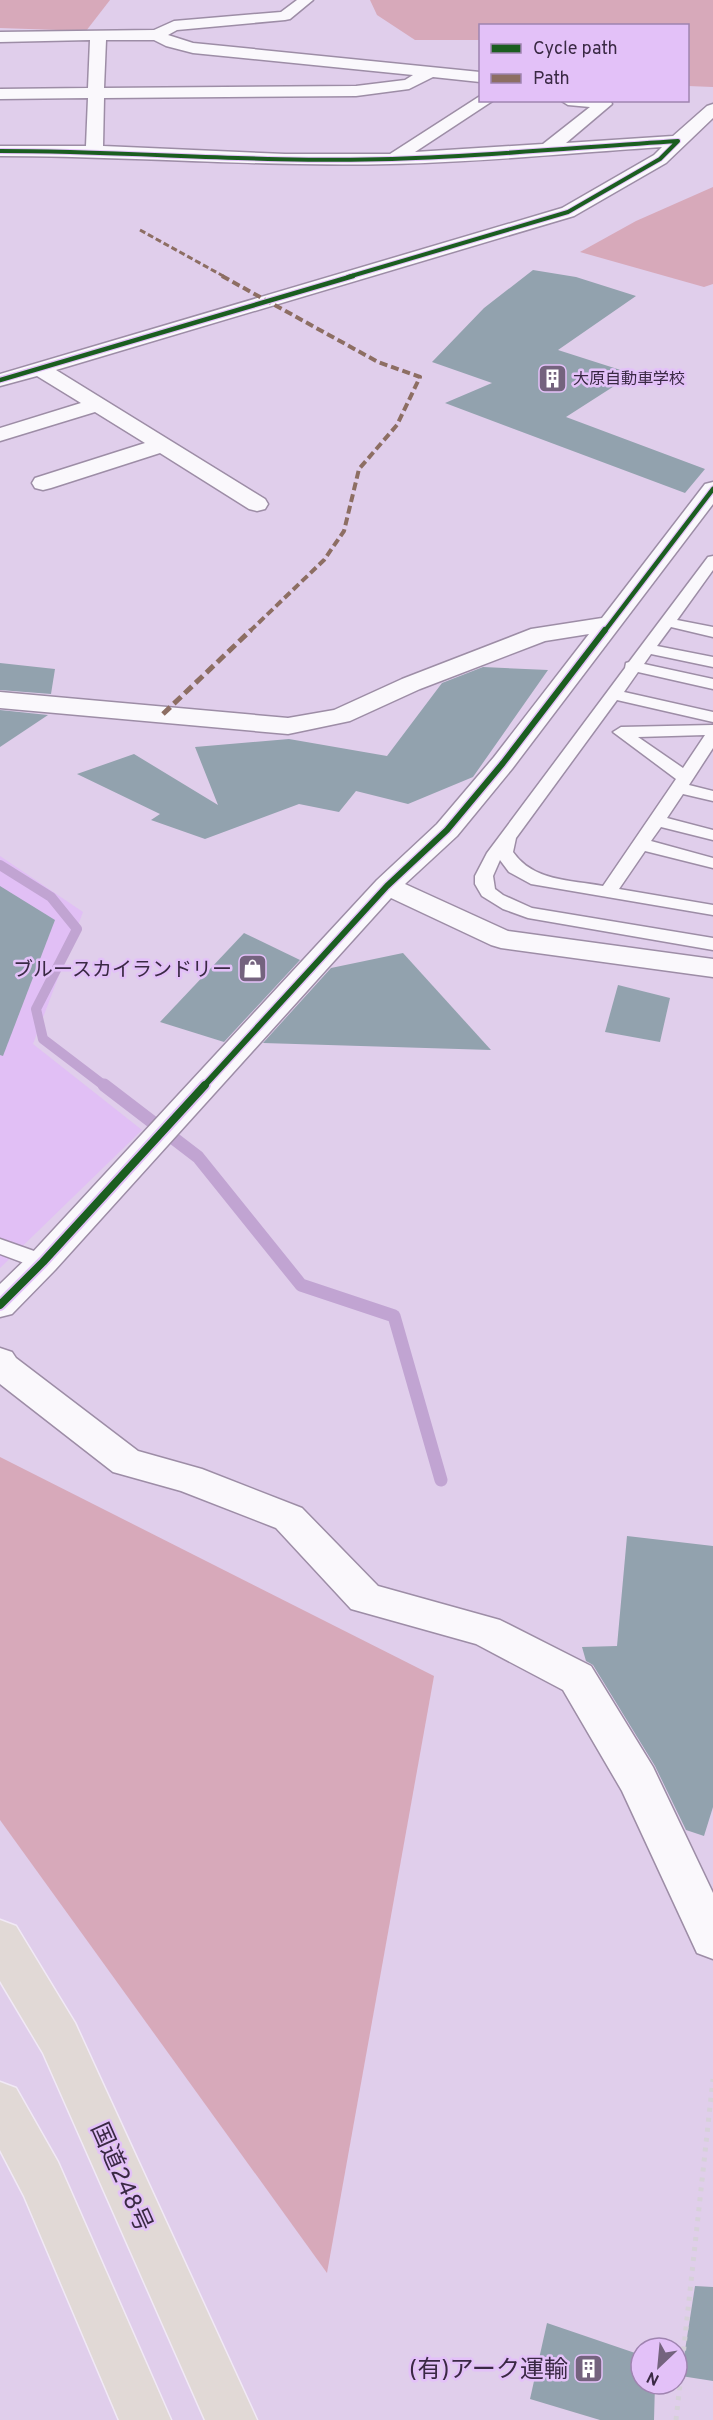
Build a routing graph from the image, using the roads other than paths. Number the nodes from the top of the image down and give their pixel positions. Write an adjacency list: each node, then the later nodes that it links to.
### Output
1 (306, 0): 3 (street)
2 (182, 6): 3 (street)
3 (174, 26): 4 (street)
4 (157, 35): 6 (street); 7 (street)
5 (0, 37): 6 (street)
6 (98, 37): 9 (street)
7 (428, 73): 8 (street); 9 (street)
8 (479, 77)
9 (95, 93): 10 (street); 17 (street)
10 (0, 94)
11 (483, 102): 18 (street)
12 (586, 102): 15 (street)
13 (713, 109): 14 (street)
14 (678, 141): 15 (street); 19 (street)
15 (548, 149): 18 (street)
16 (0, 150): 17 (street)
17 (94, 151): 18 (street)
18 (393, 159)
19 (40, 369): 20 (street); 21 (street)
20 (0, 380)
21 (97, 405): 22 (street); 23 (street)
22 (0, 435)
23 (162, 445): 24 (street); 26 (street)
24 (44, 483)
25 (713, 489): 31 (street)
26 (257, 504)
27 (710, 569): 28 (lane)
28 (692, 589): 29 (lane); 30 (lane)
29 (713, 593)
30 (667, 622): 32 (lane); 33 (lane)
31 (610, 624): 38 (street); 50 (street)
32 (713, 632)
33 (646, 648): 34 (lane); 35 (lane)
34 (713, 662)
35 (632, 666): 36 (lane); 37 (lane)
36 (713, 684)
37 (612, 694): 39 (lane); 47 (lane)
38 (0, 700)
39 (713, 717)
40 (713, 730): 43 (lane)
41 (713, 736): 43 (lane)
42 (713, 769): 43 (lane)
43 (685, 776): 44 (lane); 45 (lane)
44 (713, 796)
45 (656, 820): 46 (lane); 48 (lane)
46 (713, 835)
47 (507, 838): 51 (lane); 53 (lane)
48 (640, 844): 49 (lane); 51 (lane)
49 (713, 863)
50 (387, 886): 54 (street); 56 (street)
51 (609, 892): 52 (lane)
52 (713, 910)
53 (713, 944)
54 (713, 968)
55 (0, 1246): 56 (lane)
56 (44, 1262): 57 (street)
57 (0, 1305)
58 (0, 1361): 59 (street)
59 (713, 1938)
60 (0, 1940): 63 (highway, 国道248号)
61 (0, 2104): 62 (highway)
62 (145, 2420)
63 (231, 2420)

